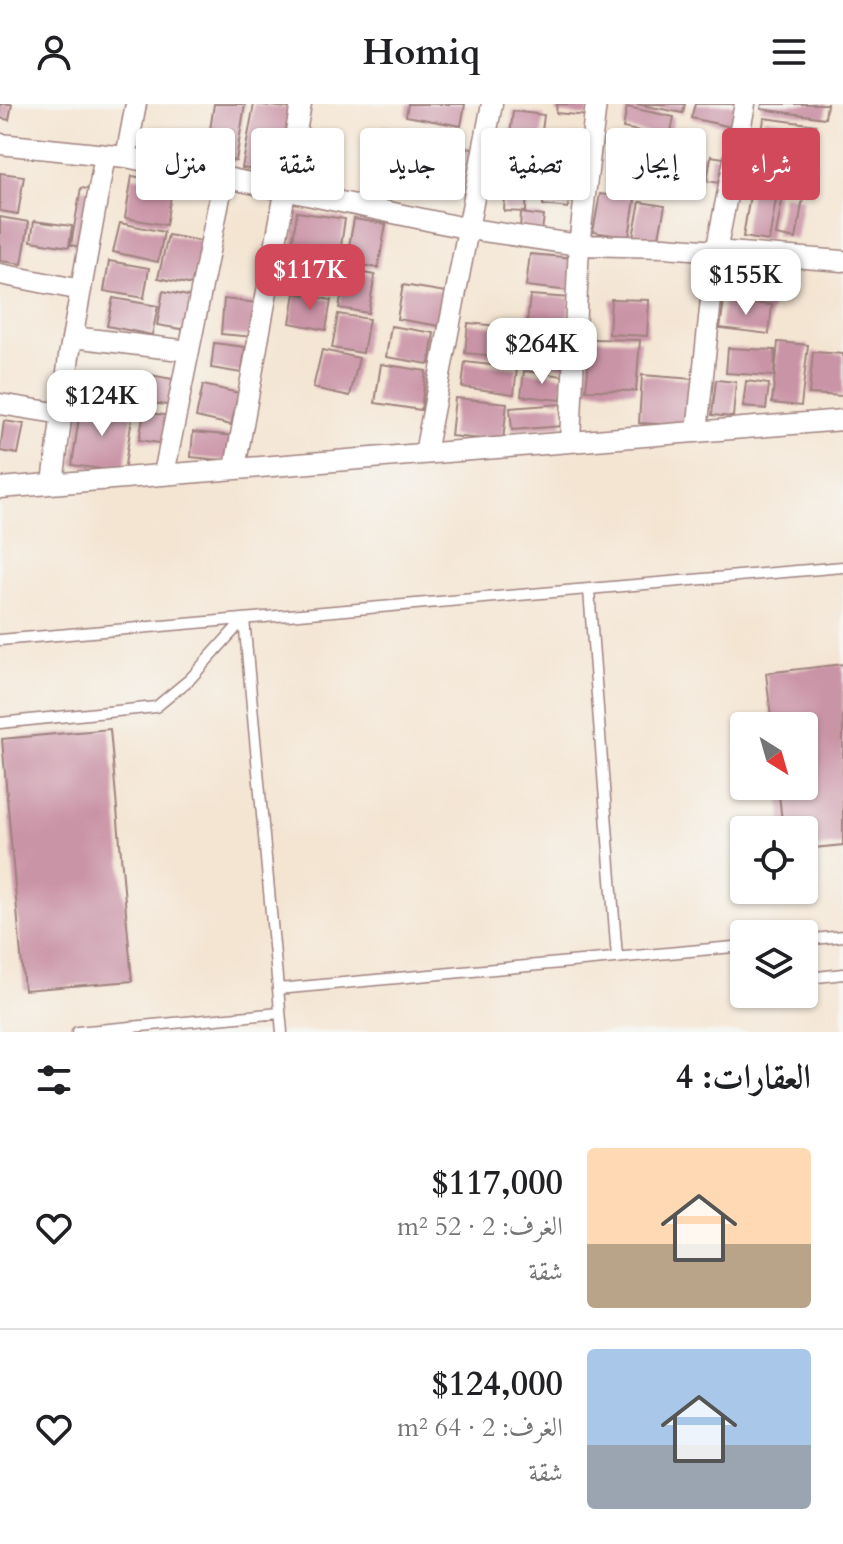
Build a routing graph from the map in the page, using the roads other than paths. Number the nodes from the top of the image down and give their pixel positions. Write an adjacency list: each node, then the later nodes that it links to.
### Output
1 (136, 104): 9 (street)
2 (301, 104): 6 (street)
3 (492, 104): 14 (street)
4 (596, 104): 15 (street)
5 (745, 104): 16 (street)
6 (297, 128)
7 (0, 144): 8 (street)
8 (105, 155): 9 (street); 19 (street)
9 (126, 157): 10 (street)
10 (136, 159)
11 (219, 200): 21 (street)
12 (285, 200): 28 (street)
13 (337, 200): 14 (street)
14 (470, 229): 15 (street); 27 (street)
15 (579, 245): 16 (street); 26 (street)
16 (716, 252): 17 (street); 25 (street)
17 (843, 261)
18 (0, 274): 19 (street)
19 (81, 290): 20 (street)
20 (73, 337): 21 (street); 23 (street)
21 (189, 351): 29 (street)
22 (0, 404): 23 (street)
23 (62, 414): 30 (street)
24 (843, 420): 25 (street)
25 (697, 432): 26 (street)
26 (570, 441): 27 (street)
27 (425, 453): 28 (street)
28 (235, 468): 29 (street)
29 (164, 474): 30 (street)
30 (53, 483): 31 (street)
31 (0, 488)
32 (843, 567): 33 (lane)
33 (589, 590): 34 (lane); 40 (lane)
34 (244, 619): 35 (lane); 36 (lane); 43 (lane)
35 (0, 640)
36 (0, 723)
37 (843, 936): 38 (lane)
38 (818, 939)
39 (730, 947): 40 (lane)
40 (617, 958): 43 (lane)
41 (843, 974): 42 (lane)
42 (818, 977)
43 (278, 989): 44 (lane)
44 (280, 1013): 45 (lane); 46 (lane)
45 (77, 1032)
46 (282, 1032)

